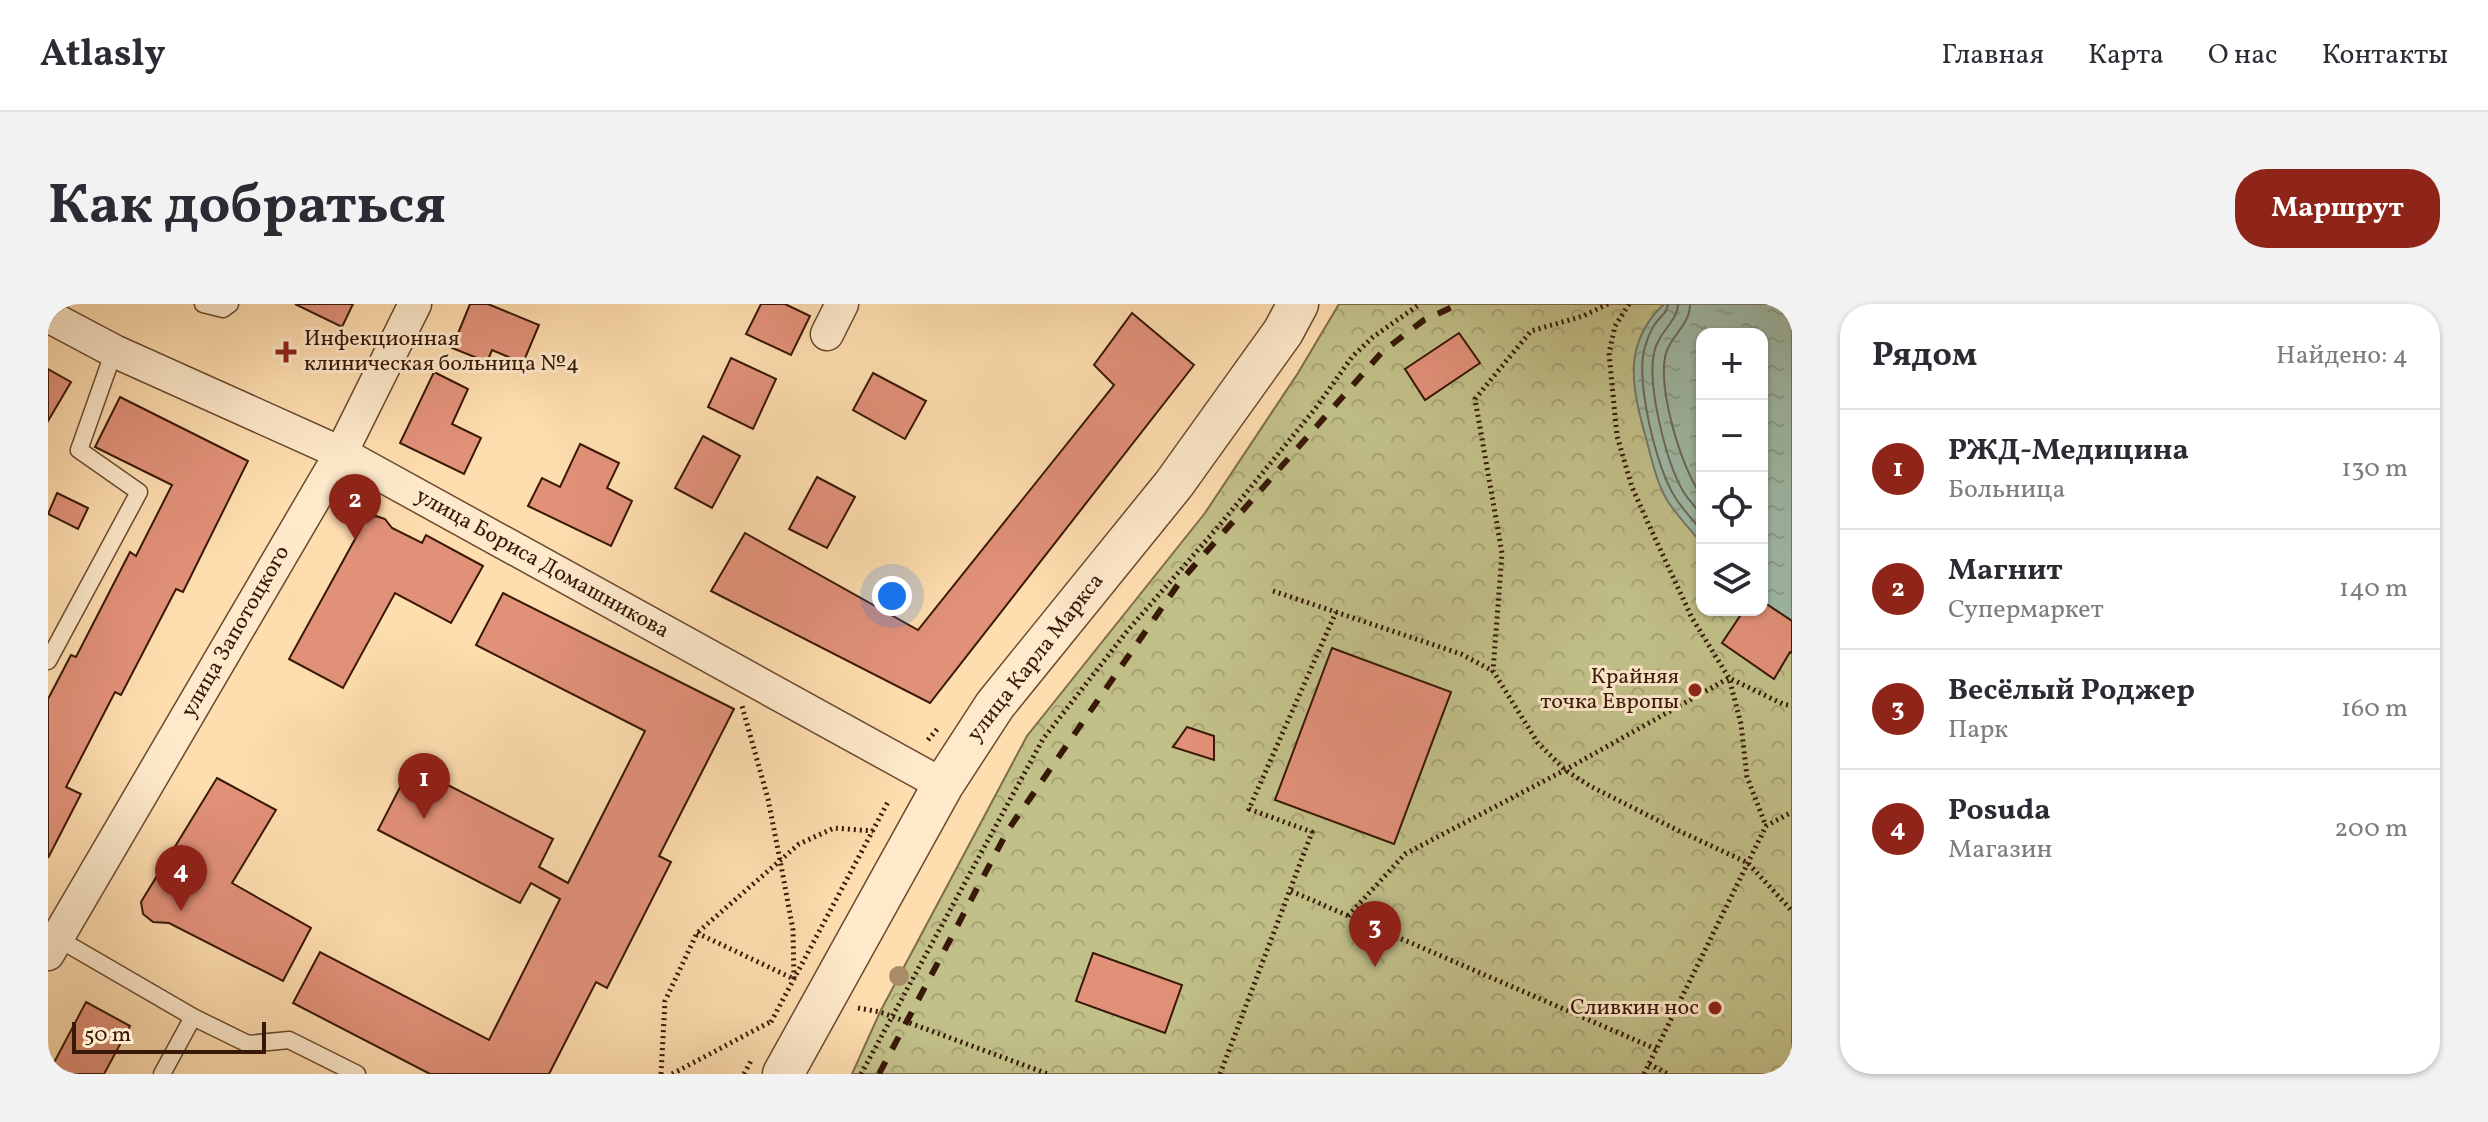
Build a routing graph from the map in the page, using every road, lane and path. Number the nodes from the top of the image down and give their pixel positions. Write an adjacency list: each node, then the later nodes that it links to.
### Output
1 (203, 304): 2 (lane)
2 (230, 304)
3 (415, 304): 12 (street, улица Запотоцкого)
4 (842, 304): 10 (street)
5 (1298, 304): 21 (street, улица Карла Маркса)
6 (1420, 304): 35 (path)
7 (1608, 304): 16 (path)
8 (1629, 304): 17 (path)
9 (48, 316): 11 (street, улица Бориса Домашникова)
10 (827, 334)
11 (114, 351): 12 (street, улица Бориса Домашникова); 15 (lane)
12 (341, 453): 21 (street, улица Бориса Домашникова); 32 (street, улица Запотоцкого)
13 (1273, 591): 14 (path)
14 (1336, 612): 16 (path); 28 (path)
15 (48, 661)
16 (1493, 671): 20 (path)
17 (1729, 678): 19 (path); 20 (path); 24 (path)
18 (740, 702): 26 (path)
19 (1792, 706)
20 (1565, 770): 27 (path); 30 (path)
21 (943, 785): 40 (street, улица Карла Маркса)
22 (889, 800): 25 (path)
23 (1792, 812): 24 (path)
24 (1766, 826): 27 (path)
25 (873, 831): 26 (path); 33 (path)
26 (780, 860): 31 (path); 33 (path)
27 (1748, 863): 29 (path); 39 (path)
28 (1291, 891): 30 (path); 49 (path)
29 (1792, 911)
30 (1348, 916): 39 (path)
31 (697, 933): 33 (path); 44 (path)
32 (53, 946): 36 (lane)
33 (794, 979): 37 (path)
34 (858, 1008): 35 (path)
35 (892, 1016): 47 (path); 48 (path)
36 (193, 1017): 42 (lane); 43 (lane)
37 (772, 1021): 38 (path); 45 (path)
38 (765, 1034)
39 (1656, 1049): 41 (path)
40 (770, 1061): 46 (path)
41 (1649, 1064): 50 (path); 51 (path)
42 (162, 1074)
43 (357, 1074)
44 (661, 1074)
45 (672, 1074)
46 (744, 1074)
47 (861, 1074)
48 (1048, 1074)
49 (1220, 1074)
50 (1644, 1074)
51 (1668, 1074)

